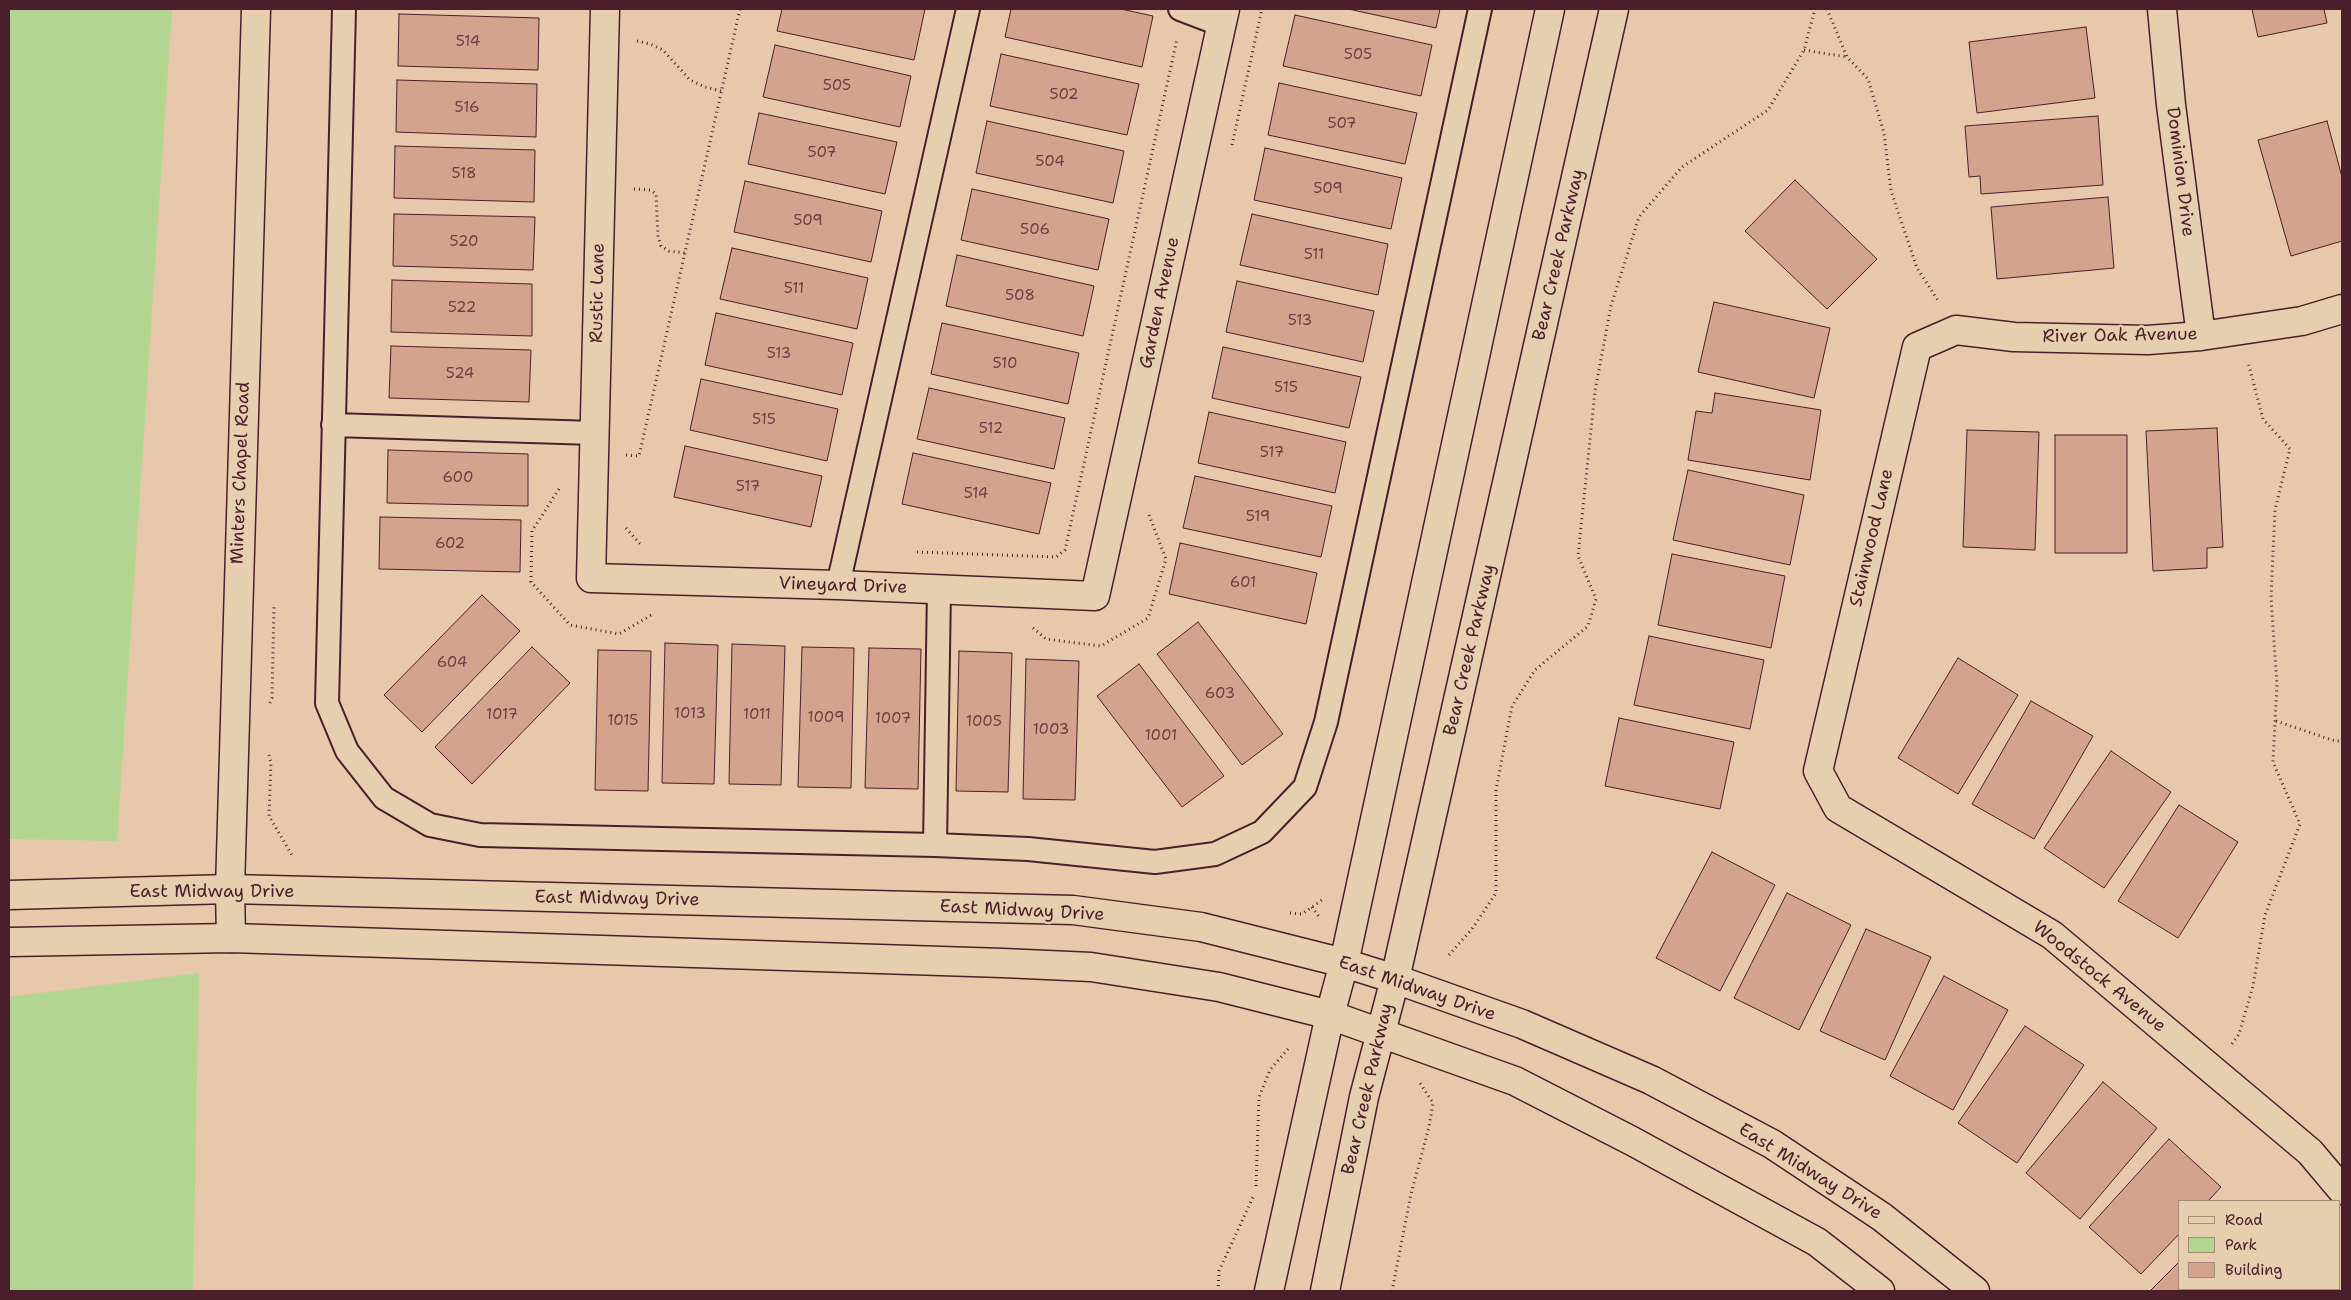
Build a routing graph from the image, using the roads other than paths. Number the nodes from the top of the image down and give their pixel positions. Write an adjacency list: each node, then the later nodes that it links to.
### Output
1 (256, 9): 22 (street, Minters Chapel Road)
2 (344, 9): 14 (lane)
3 (605, 9): 15 (street, Rustic Lane)
4 (968, 9): 17 (lane)
5 (1180, 9): 10 (lane)
6 (1480, 9): 21 (lane)
7 (1550, 9): 26 (street)
8 (1614, 9): 27 (street, Bear Creek Parkway)
9 (2162, 9): 13 (street, Dominion Drive)
10 (1224, 17): 19 (street, Garden Avenue)
11 (2342, 309): 13 (street, River Oak Avenue)
12 (1956, 330): 13 (street, River Oak Avenue); 20 (street, Stainwood Lane)
13 (2201, 336)
14 (333, 426): 15 (lane); 21 (lane)
15 (595, 432): 16 (street, Rustic Lane)
16 (591, 578): 17 (street, Vineyard Drive)
17 (838, 585): 18 (street, Vineyard Drive)
18 (939, 589): 19 (street, Vineyard Drive); 21 (lane)
19 (1095, 596)
20 (1818, 772): 30 (street, Woodstock Avenue)
21 (935, 845)
22 (230, 889): 23 (street, East Midway Drive); 24 (street, Minters Chapel Road); 26 (street, East Midway Drive)
23 (9, 896)
24 (231, 938): 25 (street); 28 (street)
25 (9, 942)
26 (1344, 963): 27 (street, East Midway Drive); 28 (street)
27 (1395, 980): 29 (street, Bear Creek Parkway); 34 (street, East Midway Drive)
28 (1330, 1015): 29 (street); 31 (street)
29 (1380, 1031): 32 (street, Bear Creek Parkway); 33 (street)
30 (2342, 1190)
31 (1269, 1291)
32 (1325, 1291)
33 (1880, 1291)
34 (1975, 1291)

